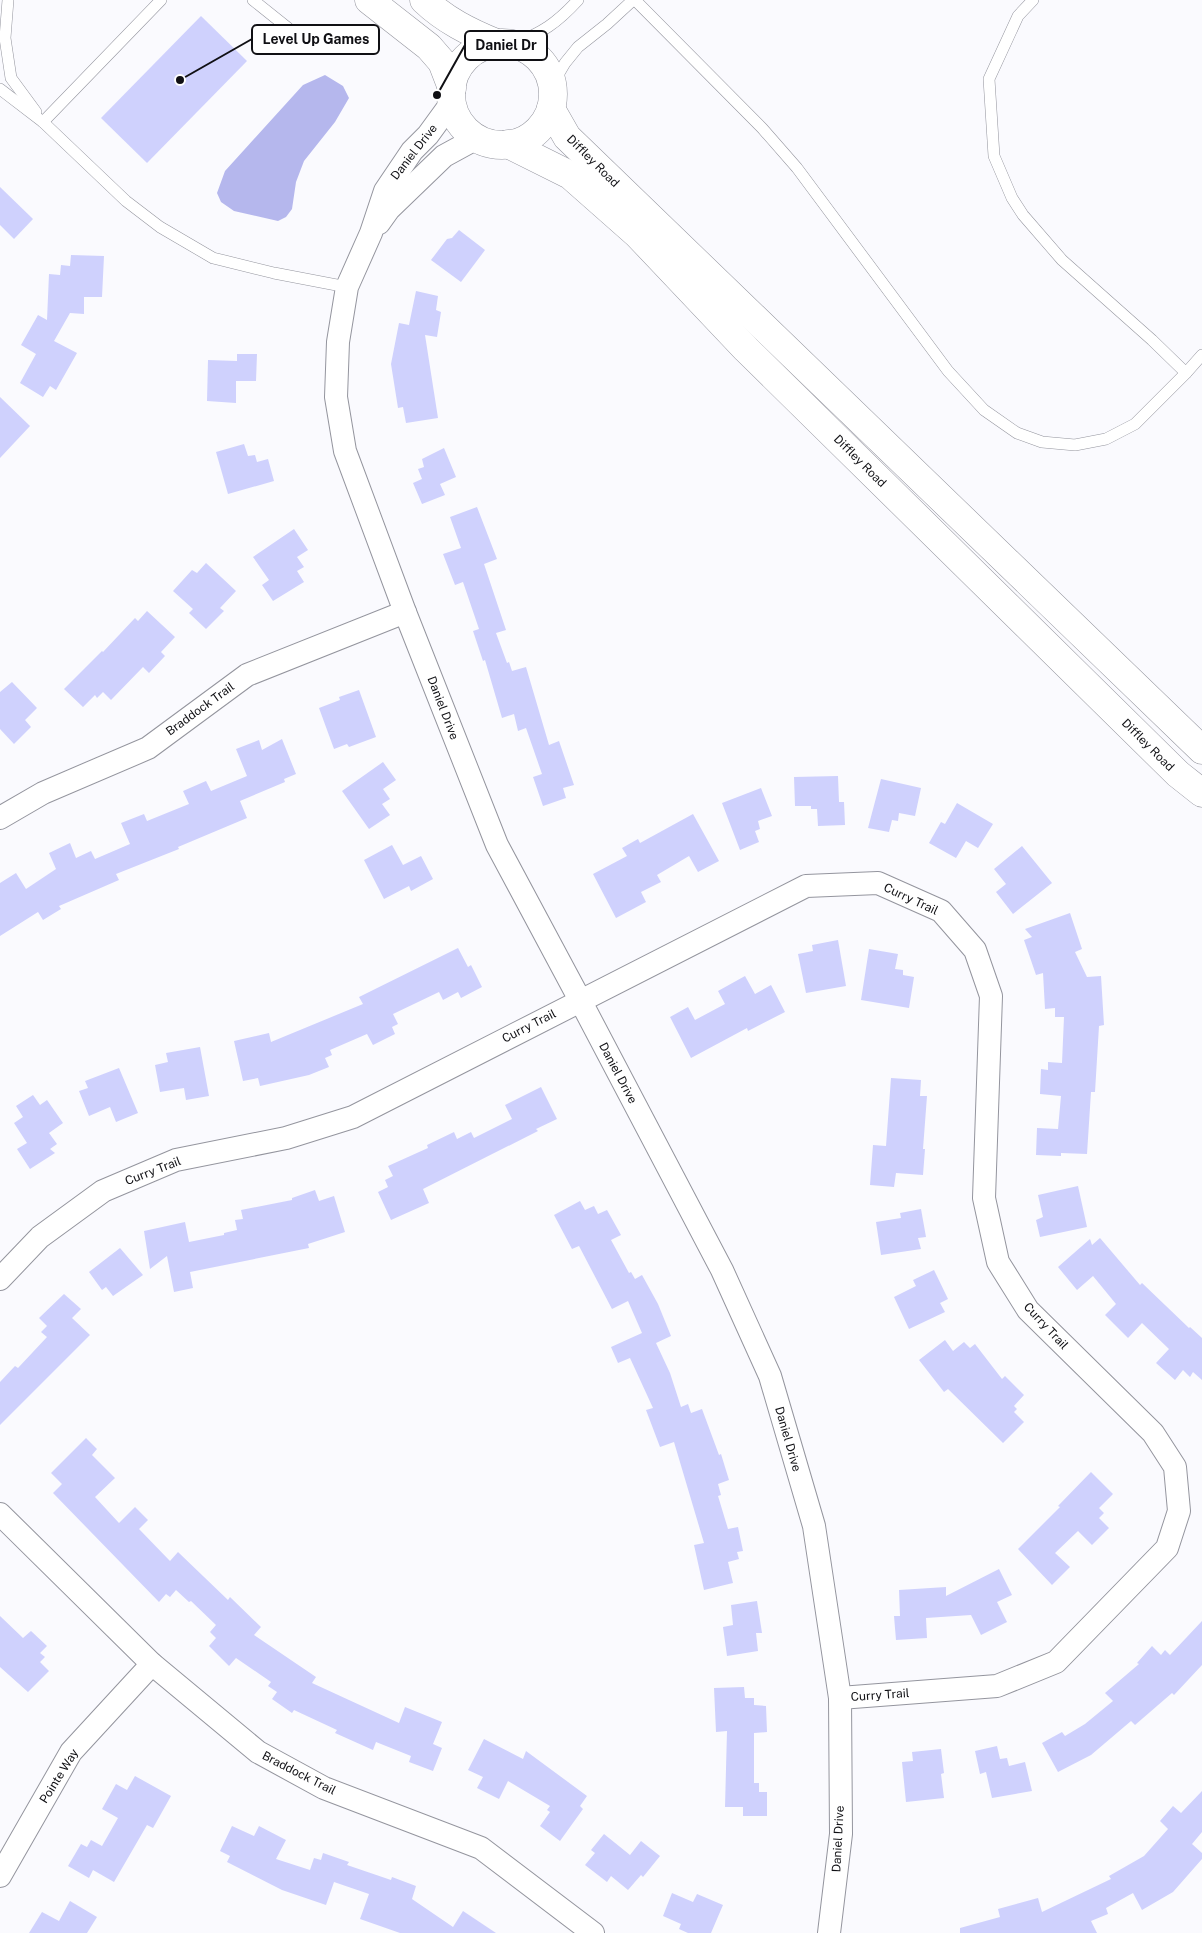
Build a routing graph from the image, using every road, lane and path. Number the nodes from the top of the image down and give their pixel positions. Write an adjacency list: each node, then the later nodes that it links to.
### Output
1 (8, 0): 14 (lane)
2 (161, 0): 14 (lane)
3 (253, 0): 9 (lane)
4 (369, 0): 12 (main road)
5 (424, 0): 10 (main road)
6 (578, 0): 10 (lane)
7 (634, 0): 13 (lane); 20 (lane)
8 (1033, 0): 20 (lane)
9 (288, 28)
10 (504, 44): 12 (main road); 13 (main road)
11 (0, 89): 14 (lane)
12 (452, 95): 15 (main road); 17 (street, Daniel Drive)
13 (552, 97): 16 (main road); 22 (main road, Diffley Road)
14 (43, 122): 18 (lane)
15 (478, 138): 16 (main road); 17 (street, Daniel Drive)
16 (508, 144): 23 (main road, Diffley Road)
17 (371, 234): 18 (street, Daniel Drive)
18 (346, 286): 21 (street, Daniel Drive)
19 (1202, 355): 20 (lane)
20 (1186, 373)
21 (406, 612): 24 (street, Braddock Trail); 25 (street, Daniel Drive)
22 (1202, 750)
23 (1202, 793)
24 (0, 818)
25 (580, 1000): 26 (street, Curry Trail); 29 (street, Daniel Drive); 29 (street, Curry Trail)
26 (0, 1279)
27 (0, 1514): 28 (street, Braddock Trail)
28 (152, 1664): 30 (street, Pointe Way); 31 (street, Braddock Trail)
29 (840, 1698): 32 (street, Daniel Drive)
30 (0, 1876)
31 (592, 1933)
32 (829, 1933)

